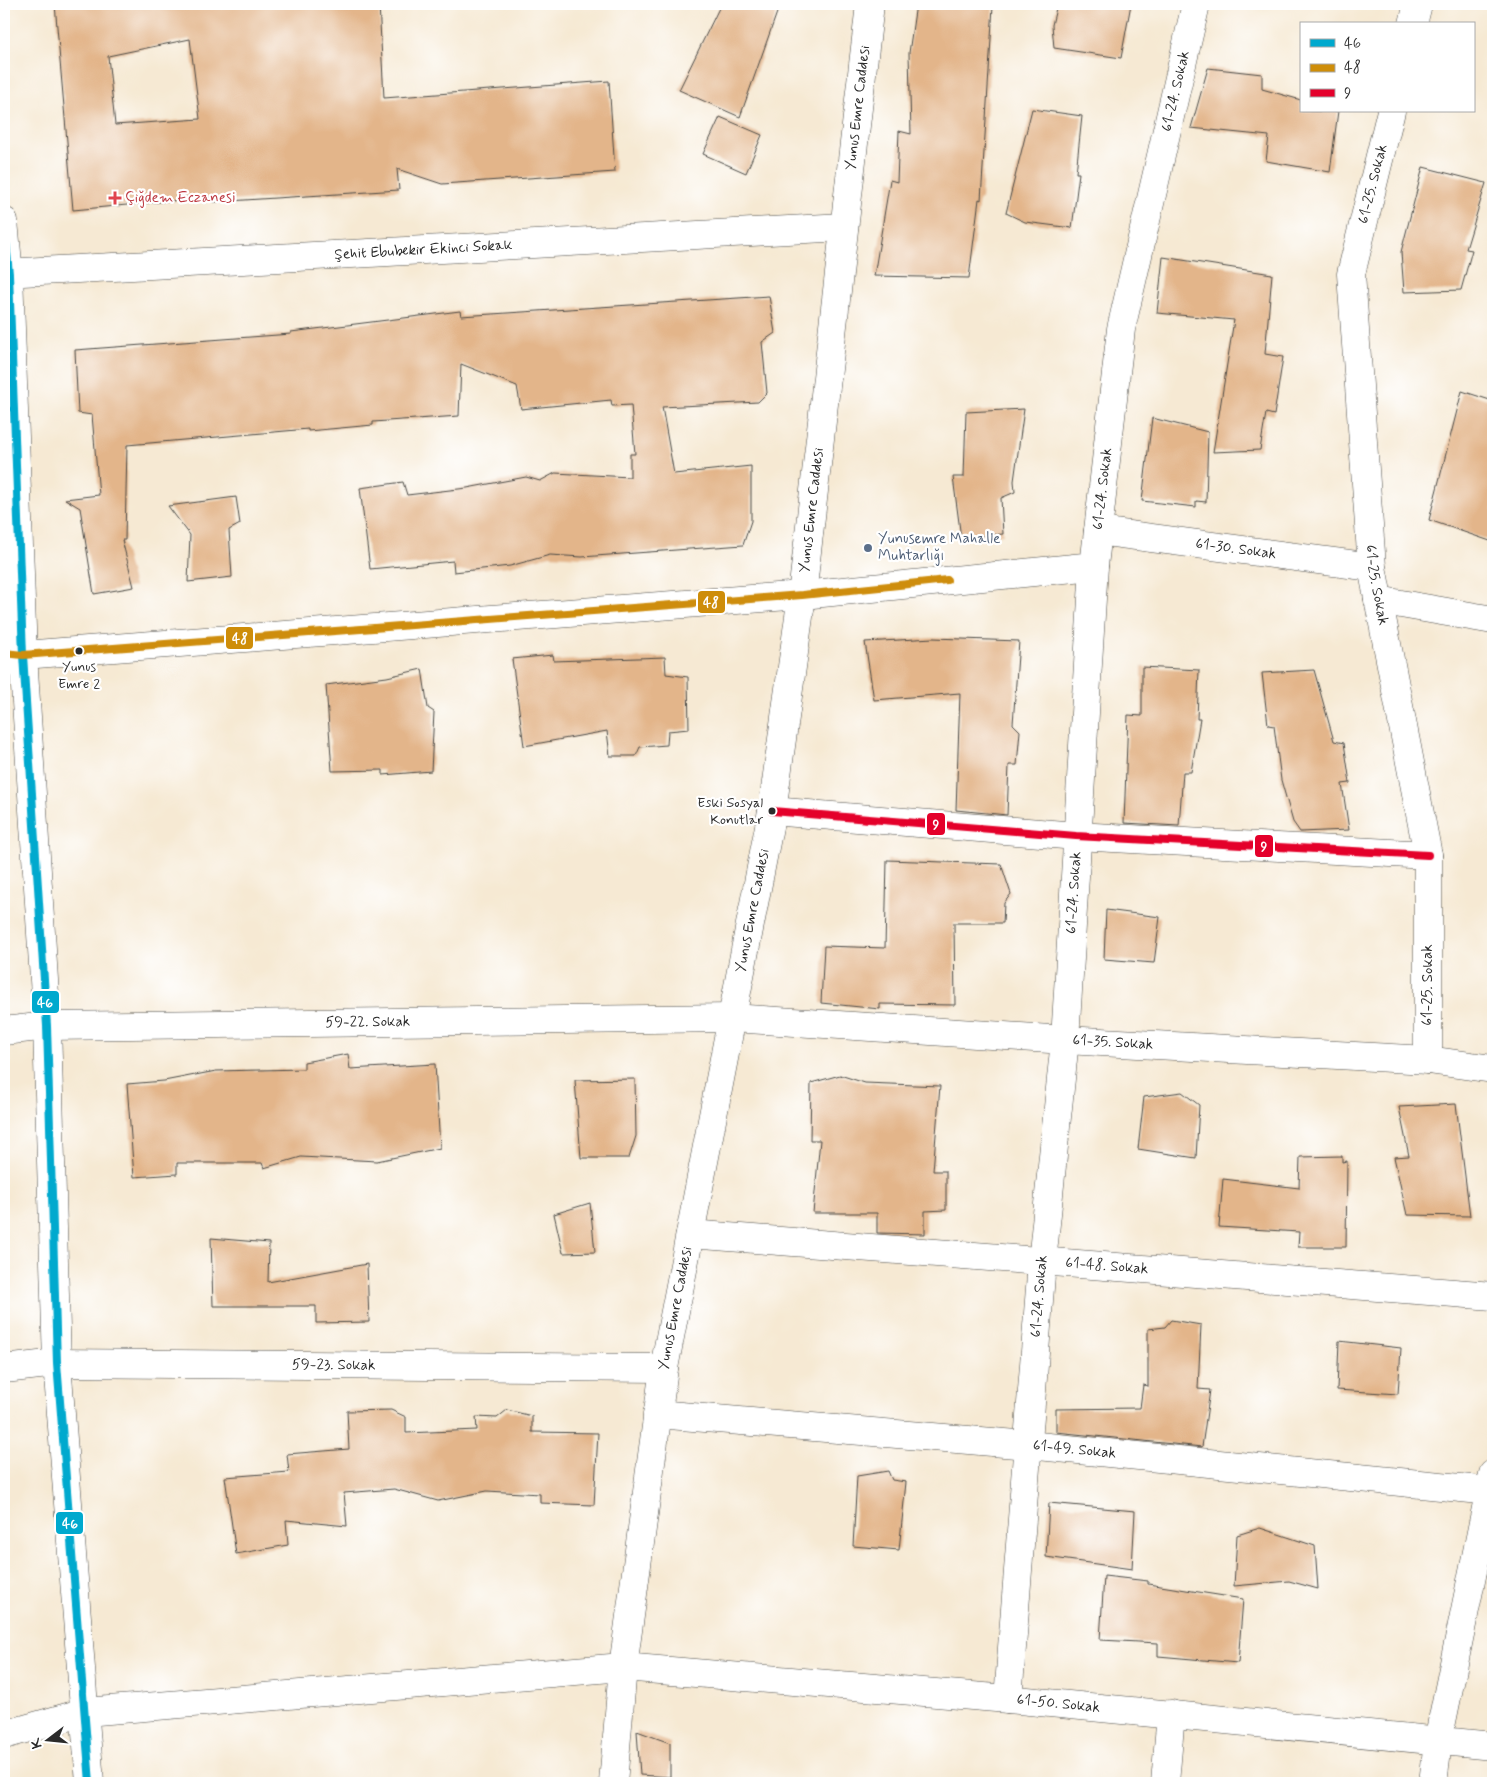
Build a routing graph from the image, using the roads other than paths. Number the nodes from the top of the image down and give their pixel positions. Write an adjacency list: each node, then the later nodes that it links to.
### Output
1 (870, 4): 7 (street, Yunus Emre Caddesi)
2 (1196, 4): 9 (street, 61-24. Sokak)
3 (1418, 4): 4 (street)
4 (1414, 22)
5 (1391, 112): 11 (street, 61-25. Sokak)
6 (4, 221): 8 (street)
7 (844, 228): 8 (street, Şehit Ebubekir Ekinci Sokak); 12 (street, Yunus Emre Caddesi)
8 (6, 274): 15 (street)
9 (1098, 530): 10 (street, 61-24. Sokak); 11 (street, 61-30. Sokak)
10 (1094, 566): 12 (street); 17 (street, 61-24. Sokak)
11 (1372, 567): 13 (street, 61-25. Sokak)
12 (802, 595): 15 (street); 16 (street, Yunus Emre Caddesi)
13 (1378, 600): 14 (street); 18 (street, 61-25. Sokak)
14 (1493, 620)
15 (14, 654): 20 (street)
16 (772, 810): 17 (street); 19 (street, Yunus Emre Caddesi)
17 (1076, 836): 18 (street); 22 (street, 61-24. Sokak)
18 (1428, 855): 23 (street, 61-25. Sokak)
19 (732, 1018): 20 (street, 59-22. Sokak); 22 (street, 61-35. Sokak); 25 (street, Yunus Emre Caddesi)
20 (47, 1026): 21 (street, 59-22. Sokak); 28 (street)
21 (4, 1031)
22 (1065, 1040): 23 (street, 61-35. Sokak); 26 (street, 61-24. Sokak)
23 (1428, 1060): 24 (street, 61-35. Sokak)
24 (1493, 1069)
25 (690, 1234): 26 (street, 61-48. Sokak); 30 (street, Yunus Emre Caddesi)
26 (1042, 1262): 27 (street, 61-48. Sokak); 32 (street, 61-24. Sokak)
27 (1493, 1296)
28 (57, 1363): 29 (street, 59-23. Sokak); 30 (street, 59-23. Sokak); 36 (street)
29 (4, 1368)
30 (664, 1368): 31 (street, Yunus Emre Caddesi)
31 (657, 1414): 32 (street, 61-49. Sokak); 34 (street, Yunus Emre Caddesi)
32 (1028, 1445): 33 (street, 61-49. Sokak); 35 (street, 61-24. Sokak)
33 (1492, 1483): 39 (street)
34 (623, 1667): 35 (street, 61-50. Sokak); 36 (street); 42 (street, Yunus Emre Caddesi)
35 (1008, 1699): 37 (street, 61-50. Sokak)
36 (85, 1712): 38 (street); 41 (street)
37 (1171, 1714): 39 (street, 61-50. Sokak); 43 (street)
38 (4, 1735)
39 (1438, 1741): 40 (street, 61-50. Sokak); 44 (street)
40 (1493, 1746)
41 (90, 1783)
42 (613, 1783)
43 (1165, 1783)
44 (1434, 1783)

